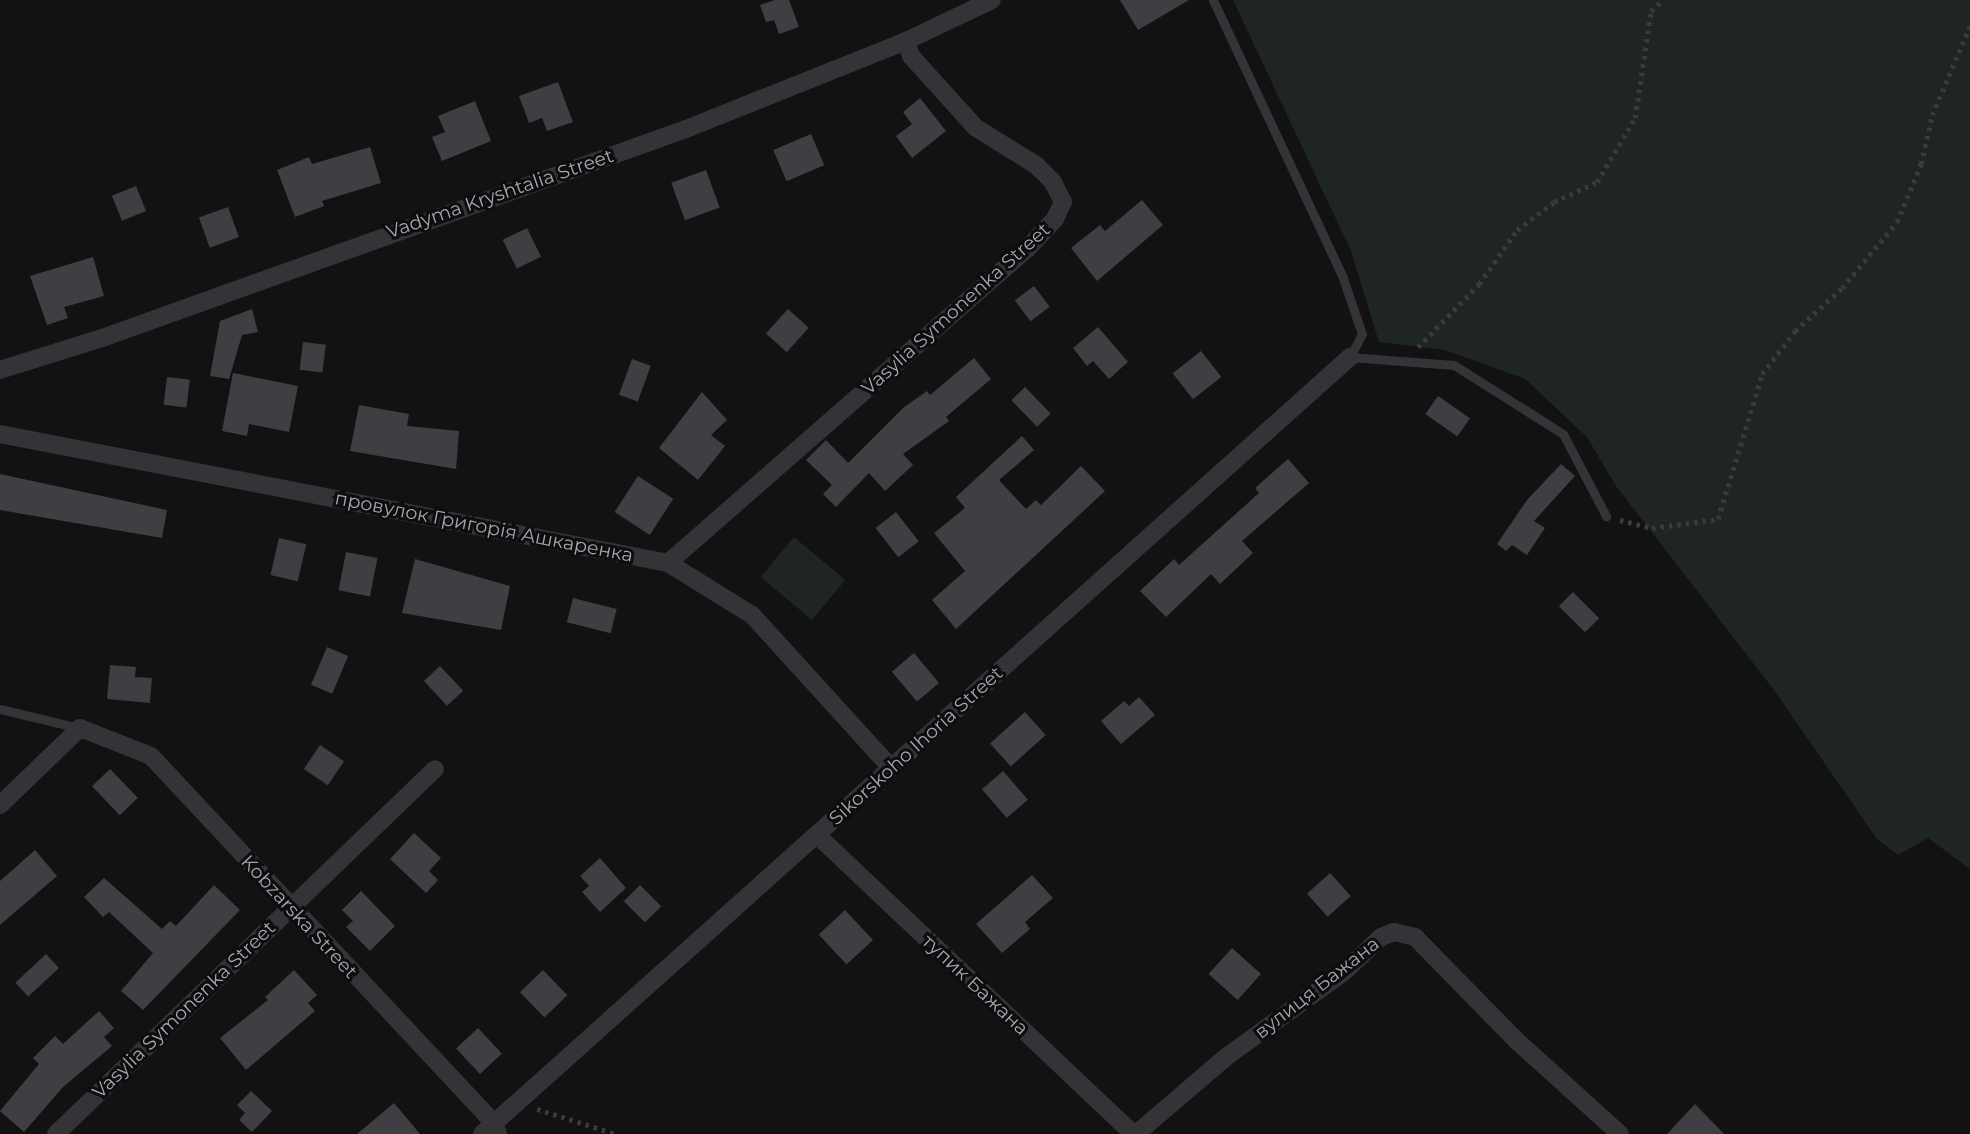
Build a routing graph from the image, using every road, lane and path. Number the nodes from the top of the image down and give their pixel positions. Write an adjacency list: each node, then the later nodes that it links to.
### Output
1 (992, 0): 5 (street, Vadyma Kryshtalia Street)
2 (1213, 0): 6 (lane)
3 (1663, 0): 7 (path)
4 (1970, 26): 10 (path)
5 (906, 41): 8 (street, Vadyma Kryshtalia Street); 11 (street, Vasylia Symonenka Street)
6 (1350, 357): 7 (lane); 14 (street, Sikorskoho Ihoria Street)
7 (1405, 362): 10 (lane)
8 (0, 370)
9 (0, 434): 11 (street, провулок Григорія Ашкаренка)
10 (1606, 516)
11 (668, 562): 14 (street, провулок Григорія Ашкаренка)
12 (0, 709): 13 (lane)
13 (80, 728): 16 (street); 18 (street, Kobzarska Street)
14 (891, 768): 17 (street, Sikorskoho Ihoria Street)
15 (435, 769): 18 (street, Vasylia Symonenka Street)
16 (0, 805)
17 (817, 835): 19 (street, Sikorskoho Ihoria Street); 23 (street, тупик Бажана)
18 (289, 909): 20 (street, Kobzarska Street); 21 (street, Vasylia Symonenka Street)
19 (519, 1104): 20 (street, Sikorskoho Ihoria Street); 22 (path)
20 (491, 1130)
21 (55, 1134)
22 (616, 1134)
23 (1135, 1134): 24 (street, вулиця Бажана)
24 (1619, 1134)

